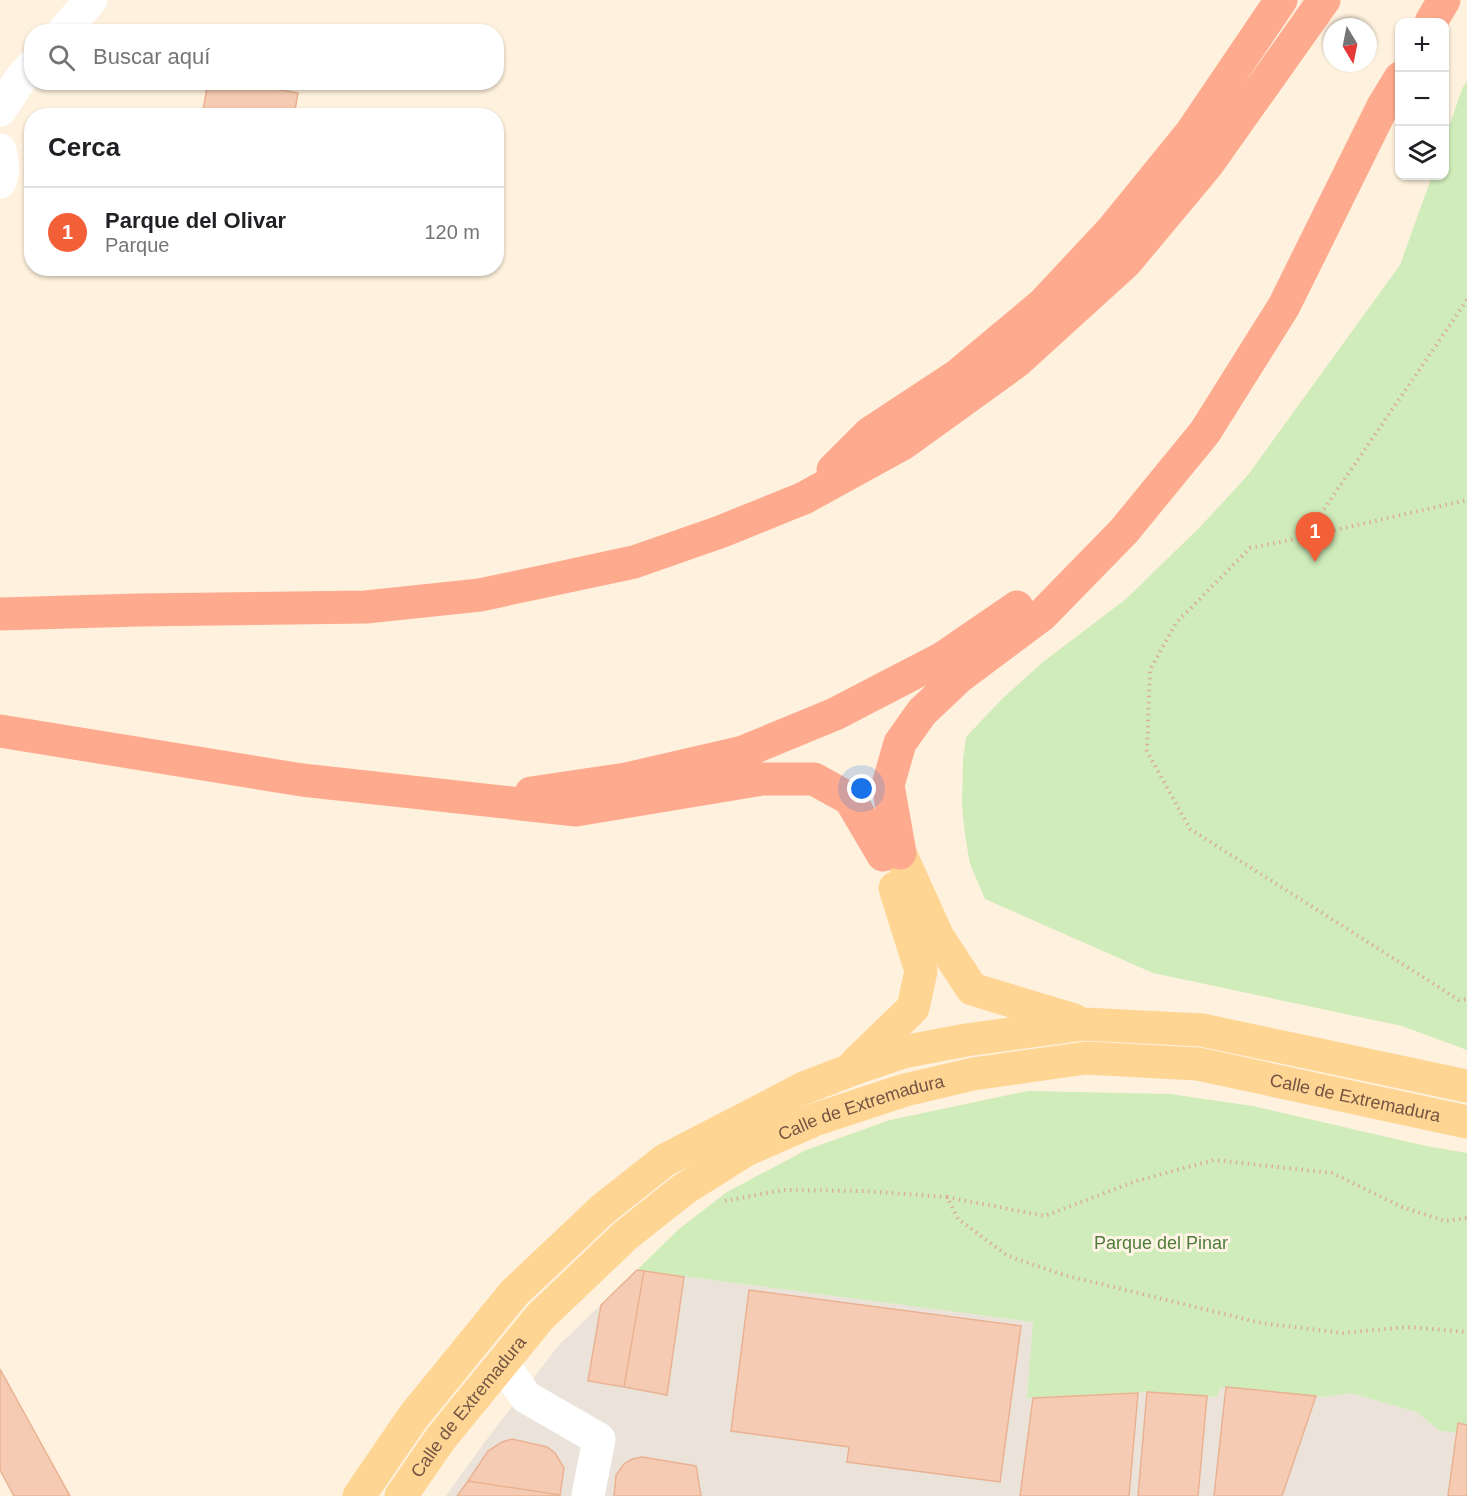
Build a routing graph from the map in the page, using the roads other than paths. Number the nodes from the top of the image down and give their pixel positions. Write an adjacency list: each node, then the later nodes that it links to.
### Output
1 (91, 0): 6 (street)
2 (1281, 0): 12 (highway)
3 (1324, 0): 12 (highway)
4 (1444, 0): 5 (highway)
5 (1433, 18)
6 (70, 24)
7 (24, 77): 9 (street)
8 (1395, 86): 13 (highway)
9 (0, 110)
10 (0, 150): 11 (street)
11 (0, 182)
12 (804, 498): 14 (highway)
13 (1124, 531): 16 (highway); 17 (highway)
14 (0, 614)
15 (0, 731): 16 (highway)
16 (481, 800): 17 (highway)
17 (892, 854): 18 (main road, Calle de Extremadura); 19 (main road, Calle de Extremadura)
18 (1084, 1024): 19 (main road, Calle de Extremadura); 20 (main road, Calle de Extremadura)
19 (848, 1071): 23 (main road, Calle de Extremadura)
20 (1467, 1086)
21 (1467, 1122): 22 (main road, Calle de Extremadura)
22 (502, 1363): 24 (main road, Calle de Extremadura); 25 (street)
23 (359, 1496)
24 (401, 1496)
25 (588, 1496)

